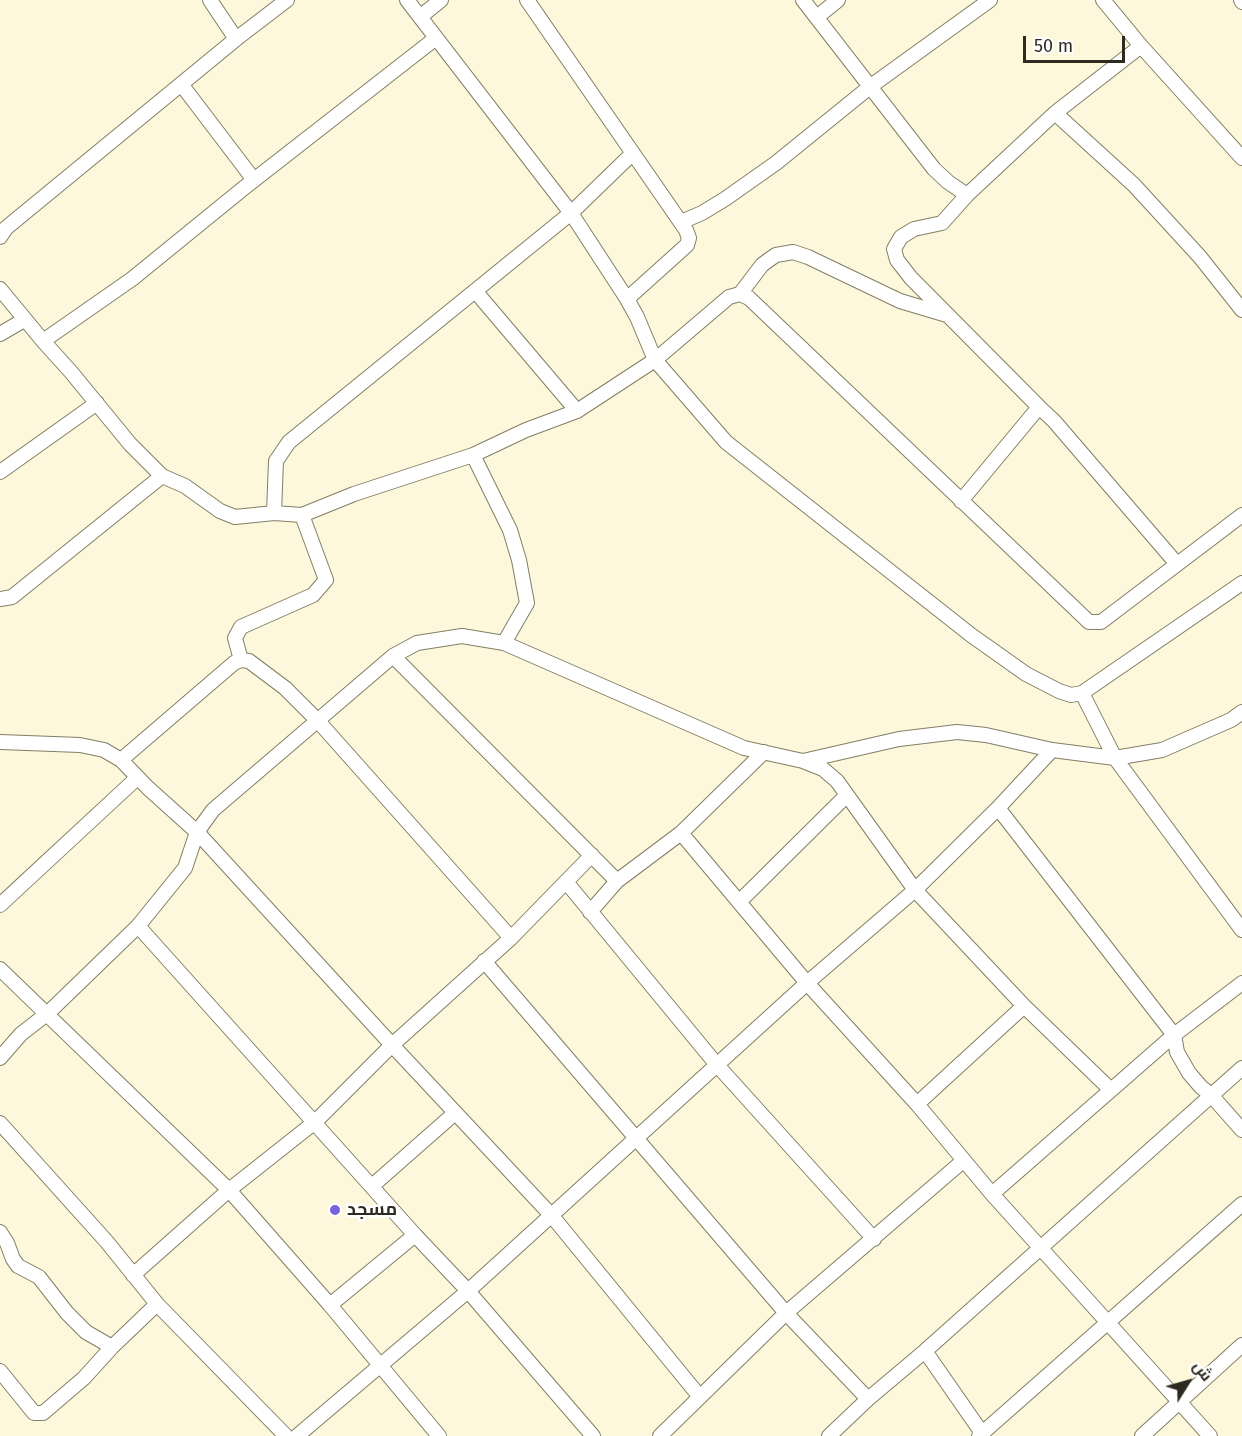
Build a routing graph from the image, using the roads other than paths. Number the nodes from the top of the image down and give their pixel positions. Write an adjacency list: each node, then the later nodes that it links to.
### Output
1 (210, 0): 13 (street)
2 (287, 0): 13 (street)
3 (407, 0): 10 (street)
4 (441, 0): 10 (street)
5 (527, 0): 18 (street)
6 (803, 0): 11 (street)
7 (838, 0): 11 (street)
8 (990, 0): 16 (street)
9 (1103, 0): 14 (street)
10 (420, 17): 12 (street)
11 (816, 17): 16 (street)
12 (436, 38): 20 (street); 22 (street)
13 (236, 39): 15 (street)
14 (1141, 46): 17 (street); 19 (street)
15 (181, 84): 20 (street); 24 (street)
16 (871, 86): 21 (street); 23 (street)
17 (1055, 113): 21 (street); 29 (street)
18 (633, 153): 22 (street); 23 (street)
19 (1242, 158)
20 (254, 180): 33 (street)
21 (967, 195): 30 (street)
22 (571, 213): 26 (street); 28 (street)
23 (681, 222): 28 (street)
24 (0, 237)
25 (0, 289): 31 (street)
26 (476, 292): 37 (street); 42 (street)
27 (740, 294): 30 (street); 34 (street); 41 (street)
28 (627, 300): 34 (street)
29 (1242, 310)
30 (947, 315): 36 (street)
31 (24, 320): 32 (street); 33 (street)
32 (0, 334)
33 (43, 341): 35 (street)
34 (656, 360): 37 (street); 51 (street)
35 (97, 403): 39 (street); 40 (street)
36 (1040, 407): 41 (street); 45 (street)
37 (577, 411): 38 (street)
38 (473, 455): 43 (street); 48 (street)
39 (0, 472)
40 (162, 476): 42 (street); 47 (street)
41 (961, 501): 45 (street)
42 (274, 513): 43 (street)
43 (302, 515): 50 (street)
44 (1242, 515): 45 (street)
45 (1177, 564)
46 (1242, 583): 51 (street)
47 (0, 599)
48 (504, 643): 49 (street); 56 (street)
49 (393, 656): 53 (street); 65 (street)
50 (241, 660): 53 (street); 58 (street)
51 (1082, 693): 57 (street)
52 (1242, 712): 57 (street)
53 (318, 721): 63 (street); 74 (street)
54 (0, 742): 58 (street)
55 (1052, 750): 57 (street); 59 (street); 62 (street)
56 (764, 752): 59 (street); 64 (street)
57 (1115, 758): 72 (street)
58 (121, 760): 60 (street)
59 (804, 761): 61 (street)
60 (137, 778): 63 (street); 70 (street)
61 (847, 795): 68 (street); 69 (street)
62 (998, 808): 68 (street); 81 (street)
63 (197, 832): 73 (street); 82 (street)
64 (681, 832): 66 (street); 69 (street)
65 (592, 855): 66 (street); 67 (street)
66 (617, 881): 71 (street)
67 (567, 883): 71 (street); 74 (street)
68 (915, 890): 77 (street); 79 (street)
69 (740, 902): 77 (street)
70 (0, 905)
71 (590, 912): 84 (street)
72 (1241, 925)
73 (138, 926): 80 (street); 90 (street)
74 (511, 938): 75 (street)
75 (484, 961): 82 (street); 93 (street)
76 (0, 969): 80 (street)
77 (807, 983): 84 (street); 88 (street)
78 (1242, 983): 81 (street)
79 (1024, 1006): 86 (street); 88 (street)
80 (48, 1013): 83 (street); 96 (street)
81 (1174, 1035): 86 (street); 87 (street)
82 (392, 1045): 89 (street); 90 (street)
83 (0, 1058)
84 (717, 1065): 93 (street); 102 (street)
85 (1242, 1068): 87 (street)
86 (1110, 1089): 97 (street)
87 (1211, 1095): 92 (street); 103 (street)
88 (917, 1104): 94 (street)
89 (455, 1113): 95 (street); 99 (street)
90 (315, 1122): 95 (street); 96 (street)
91 (0, 1123): 104 (street)
92 (1242, 1130)
93 (636, 1140): 99 (street); 108 (street)
94 (963, 1161): 97 (street); 102 (street)
95 (372, 1186): 101 (street)
96 (229, 1190): 104 (street); 107 (street)
97 (992, 1194): 103 (street)
98 (1242, 1204): 109 (street)
99 (552, 1216): 105 (street); 115 (street)
100 (0, 1232): 111 (street)
101 (415, 1236): 105 (street); 107 (street)
102 (874, 1239): 108 (street)
103 (1039, 1248): 109 (street); 112 (street)
104 (133, 1275): 106 (street)
105 (468, 1291): 113 (street); 122 (street)
106 (157, 1304): 111 (street); 119 (street)
107 (330, 1305): 113 (street)
108 (786, 1313): 115 (street); 116 (street)
109 (1108, 1324): 117 (street); 118 (street)
110 (1242, 1345): 117 (street)
111 (112, 1347): 114 (street)
112 (925, 1351): 116 (street); 118 (street)
113 (380, 1366): 120 (street); 121 (street)
114 (0, 1371)
115 (700, 1397): 123 (street)
116 (868, 1399): 124 (street)
117 (1179, 1403): 125 (street); 126 (street)
118 (980, 1435)
119 (286, 1436)
120 (297, 1436)
121 (439, 1436)
122 (593, 1436)
123 (660, 1436)
124 (829, 1436)
125 (1142, 1436)
126 (1210, 1436)

